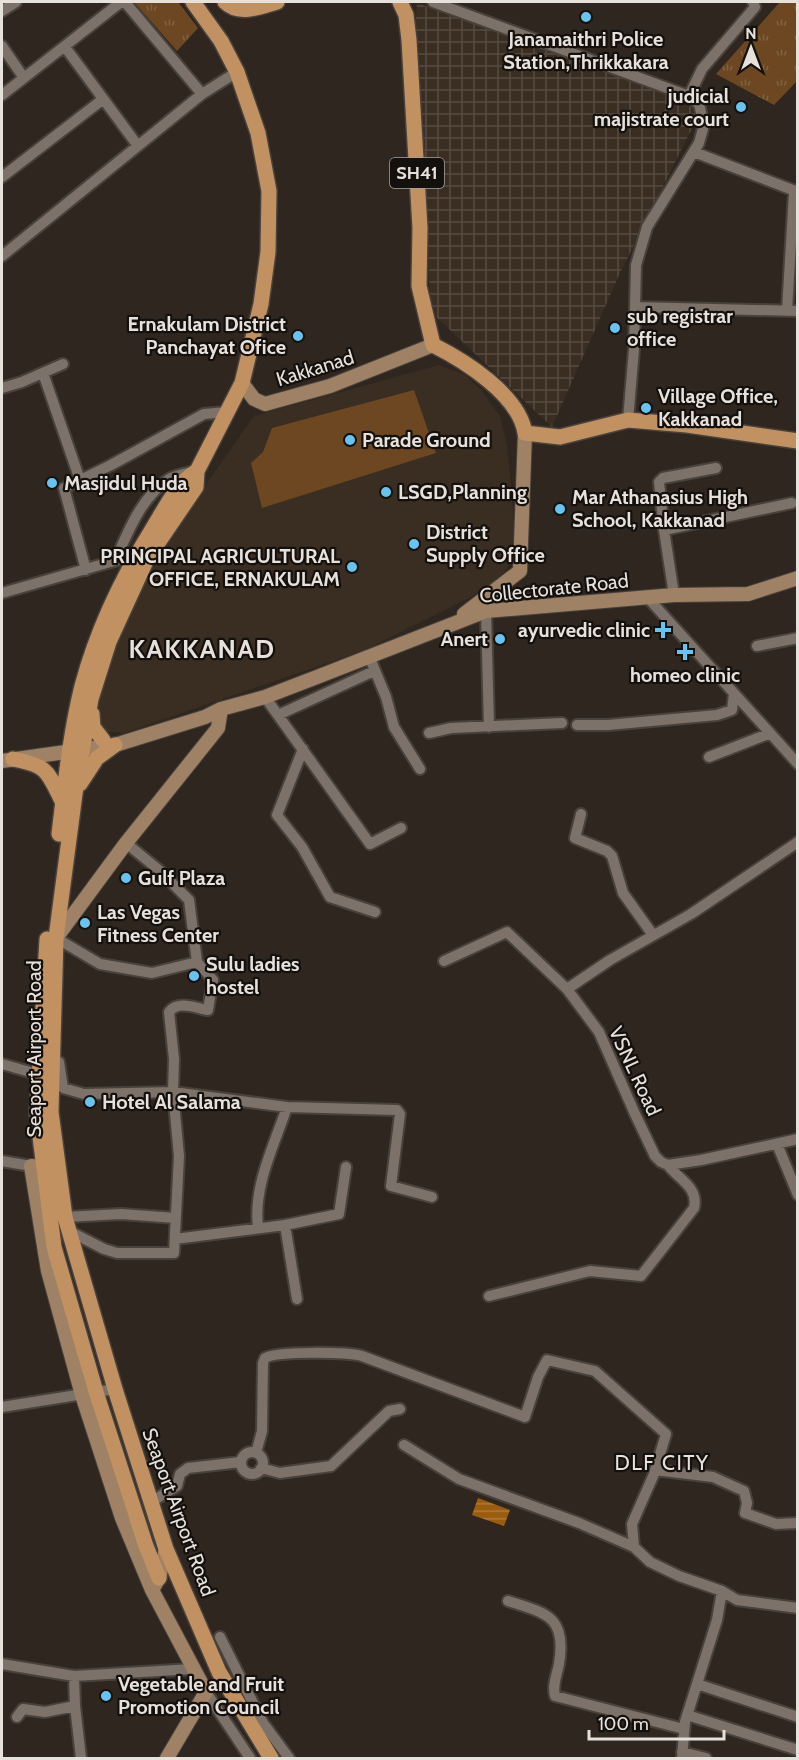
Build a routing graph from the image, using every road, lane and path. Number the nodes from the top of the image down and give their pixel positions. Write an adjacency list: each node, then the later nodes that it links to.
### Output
1 (16, 2): 9 (street)
2 (123, 2): 11 (street); 14 (street)
3 (193, 2): 12 (main road, Seaport Airport Road)
4 (225, 2): 5 (main road)
5 (277, 2)
6 (400, 2): 25 (main road, SH41)
7 (433, 2): 16 (street)
8 (757, 3): 16 (street)
9 (2, 11)
10 (2, 46): 13 (street)
11 (65, 47): 13 (street); 17 (street)
12 (237, 72): 14 (street); 28 (main road, Seaport Airport Road)
13 (24, 78): 15 (street)
14 (202, 94): 18 (street)
15 (2, 95)
16 (689, 96): 19 (street)
17 (102, 100): 18 (street); 20 (street)
18 (138, 146): 22 (street)
19 (694, 152): 21 (street); 23 (street)
20 (2, 177)
21 (796, 192): 24 (street)
22 (3, 252)
23 (636, 307): 24 (street); 31 (street)
24 (792, 311)
25 (433, 345): 28 (street, Kakkanad); 32 (main road)
26 (63, 364): 27 (street)
27 (43, 373): 29 (street); 36 (street)
28 (242, 383): 30 (main road, Seaport Airport Road)
29 (2, 388)
30 (227, 412): 35 (main road, Seaport Airport Road); 36 (street)
31 (628, 420): 32 (main road); 33 (main road)
32 (525, 433): 47 (street)
33 (798, 441)
34 (716, 468): 38 (street)
35 (197, 471): 39 (main road, Seaport Airport Road); 40 (street); 54 (main road, Seaport Airport Road)
36 (80, 480): 41 (street)
37 (792, 503): 38 (street)
38 (663, 530): 44 (street)
39 (135, 555): 40 (street); 63 (main road, Seaport Airport Road)
40 (115, 561): 41 (street)
41 (86, 570): 43 (street)
42 (798, 578): 44 (street, Collectorate Road)
43 (2, 593)
44 (674, 596): 45 (street, Collectorate Road)
45 (648, 598): 46 (street, Collectorate Road); 52 (street)
46 (486, 611): 47 (street, Collectorate Road); 59 (street)
47 (455, 621): 50 (street, Collectorate Road)
48 (798, 638): 49 (street)
49 (758, 646)
50 (369, 657): 51 (street); 53 (street, Collectorate Road)
51 (374, 671): 56 (street); 68 (street)
52 (734, 694): 58 (street); 61 (street)
53 (265, 697): 55 (street, Collectorate Road); 56 (street)
54 (91, 699): 62 (main road); 63 (main road, Seaport Airport Road)
55 (219, 711): 62 (street, Collectorate Road); 73 (street)
56 (278, 715): 64 (street)
57 (562, 723): 59 (street)
58 (577, 725)
59 (489, 728): 60 (street)
60 (429, 733)
61 (768, 734): 65 (street); 67 (street)
62 (109, 742): 63 (street, Collectorate Road); 69 (main road)
63 (77, 747): 66 (street); 69 (main road, Seaport Airport Road)
64 (303, 749): 71 (street); 74 (street)
65 (708, 757)
66 (7, 760): 69 (main road)
67 (798, 764)
68 (420, 769)
69 (69, 798): 76 (main road, Seaport Airport Road); 82 (main road, Seaport Airport Road)
70 (581, 814): 75 (street)
71 (401, 828)
72 (798, 842): 75 (street)
73 (126, 843): 76 (street); 78 (street)
74 (375, 912)
75 (653, 936): 79 (street)
76 (56, 938): 78 (street); 80 (main road, Seaport Airport Road)
77 (444, 961): 79 (street, VSNL Road)
78 (197, 962): 83 (street)
79 (567, 989): 88 (street, VSNL Road)
80 (53, 1036): 82 (main road, Seaport Airport Road); 83 (street)
81 (2, 1064): 82 (street)
82 (45, 1076): 89 (main road, Seaport Airport Road); 94 (main road, Seaport Airport Road)
83 (173, 1092): 84 (street); 93 (street)
84 (287, 1107): 92 (street); 96 (street)
85 (798, 1139): 86 (street)
86 (777, 1144): 88 (street); 91 (street)
87 (2, 1161): 89 (street)
88 (668, 1165): 98 (street, VSNL Road)
89 (37, 1167): 101 (main road, Seaport Airport Road)
90 (345, 1167): 95 (street)
91 (798, 1195)
92 (432, 1197)
93 (176, 1218): 94 (street); 97 (street)
94 (67, 1224): 97 (street); 100 (main road, Seaport Airport Road)
95 (285, 1225): 96 (street); 99 (street)
96 (258, 1228): 97 (street)
97 (175, 1239)
98 (489, 1296)
99 (297, 1299)
100 (115, 1389): 101 (street); 109 (main road, Seaport Airport Road)
101 (89, 1393): 102 (street); 113 (main road, Seaport Airport Road)
102 (2, 1407)
103 (400, 1409): 107 (street)
104 (404, 1445): 111 (street)
105 (256, 1453): 106 (street); 107 (street); 108 (street)
106 (241, 1462): 107 (street); 109 (street)
107 (261, 1468)
108 (655, 1470): 110 (street); 111 (street)
109 (151, 1502): 112 (main road, Seaport Airport Road)
110 (798, 1523)
111 (634, 1547): 114 (street)
112 (166, 1549): 113 (street); 133 (main road, Seaport Airport Road)
113 (155, 1584): 119 (street)
114 (722, 1592): 116 (street); 121 (street)
115 (508, 1601): 127 (street)
116 (798, 1608)
117 (220, 1637): 134 (street)
118 (2, 1664): 120 (street)
119 (193, 1669): 120 (street); 122 (street)
120 (74, 1676): 123 (street)
121 (697, 1684): 124 (street); 126 (street)
122 (206, 1692): 131 (street); 132 (street)
123 (75, 1706): 125 (street); 130 (street)
124 (687, 1715): 127 (street); 128 (street)
125 (17, 1717)
126 (798, 1717)
127 (684, 1729): 129 (street)
128 (798, 1750)
129 (682, 1755): 135 (street)
130 (81, 1758)
131 (167, 1758)
132 (250, 1758)
133 (271, 1758)
134 (289, 1758)
135 (706, 1758)

